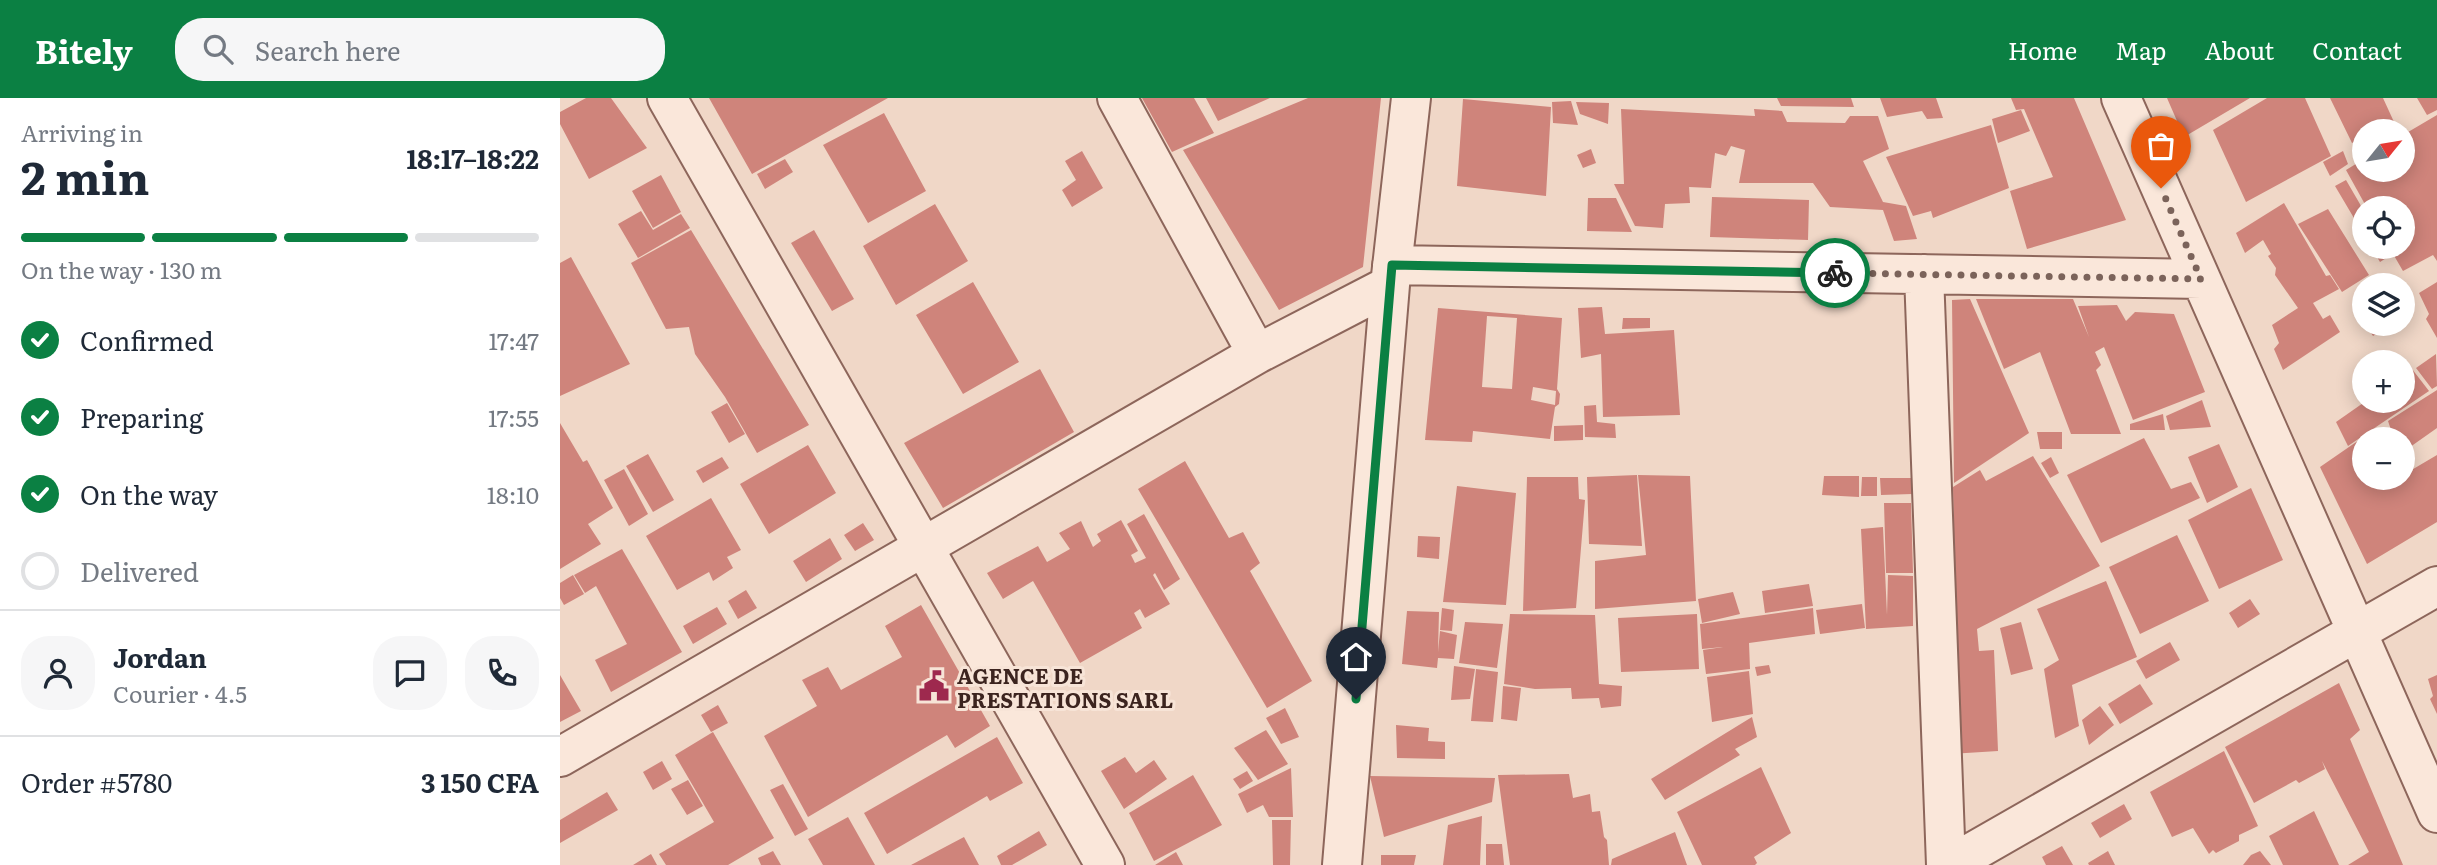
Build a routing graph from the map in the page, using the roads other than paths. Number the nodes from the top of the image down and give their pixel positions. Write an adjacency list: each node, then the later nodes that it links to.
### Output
1 (667, 98): 9 (street)
2 (1117, 98): 8 (street)
3 (1411, 98): 6 (street)
4 (2122, 98): 7 (street)
5 (1924, 274): 6 (street); 7 (street); 16 (street)
6 (1391, 275): 8 (street); 15 (street)
7 (2201, 279): 11 (street)
8 (1257, 354): 9 (street)
9 (922, 546): 12 (street); 14 (street)
10 (2437, 586): 11 (street)
11 (2358, 631): 13 (street); 16 (street)
12 (560, 757)
13 (2437, 813)
14 (1105, 865)
15 (1342, 865)
16 (1948, 865)

